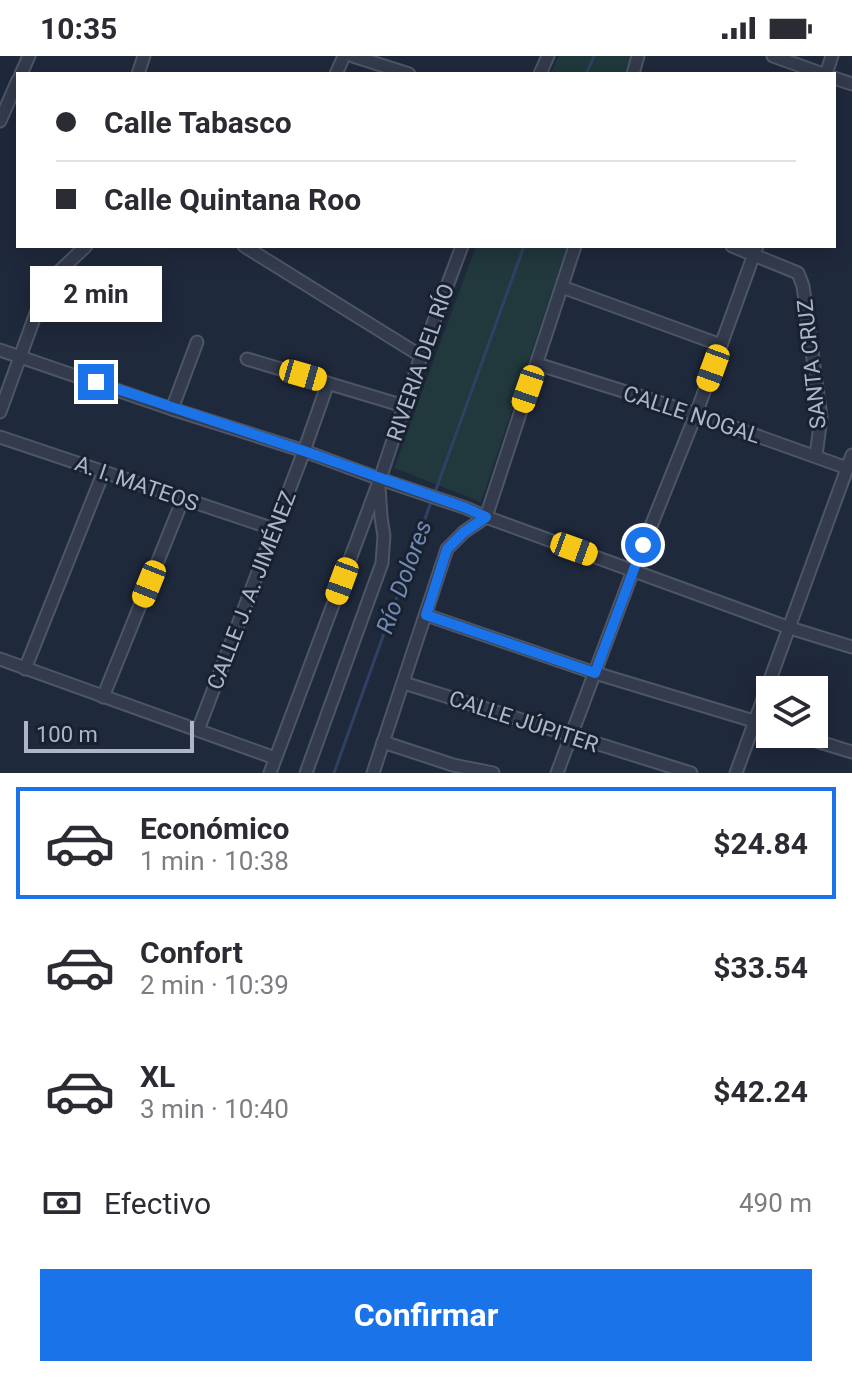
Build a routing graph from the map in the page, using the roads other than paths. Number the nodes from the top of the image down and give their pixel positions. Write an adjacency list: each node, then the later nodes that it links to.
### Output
1 (773, 56): 4 (street)
2 (359, 57): 3 (street)
3 (403, 72)
4 (819, 72)
5 (9, 104): 6 (street)
6 (0, 121)
7 (84, 248): 12 (street)
8 (247, 248): 19 (street)
9 (461, 248): 19 (street, RIVERIA DEL RÍO)
10 (574, 248): 13 (street)
11 (756, 250): 16 (street); 30 (street, SANTA CRUZ)
12 (47, 283): 14 (street); 18 (street)
13 (562, 287): 16 (street); 21 (street)
14 (120, 306)
15 (197, 342): 24 (street)
16 (721, 345): 26 (street)
17 (0, 350): 18 (street)
18 (20, 356): 24 (street); 25 (street)
19 (421, 356): 23 (street, RIVERIA DEL RÍO)
20 (247, 359): 22 (street)
21 (537, 364): 26 (street, CALLE NOGAL); 35 (street)
22 (328, 383): 23 (street); 28 (street, CALLE J. A. JIMÉNEZ)
23 (404, 406): 33 (street, RIVERIA DEL RÍO)
24 (172, 409): 28 (street)
25 (0, 412)
26 (696, 414): 30 (street, CALLE NOGAL); 37 (street)
27 (0, 437): 32 (street, A. I. MATEOS)
28 (304, 451): 33 (street); 36 (street, CALLE J. A. JIMÉNEZ)
29 (852, 455): 31 (street)
30 (816, 456): 31 (street, CALLE NOGAL)
31 (847, 468): 39 (street)
32 (104, 471): 34 (street, A. I. MATEOS); 42 (street)
33 (380, 479): 35 (street); 53 (street, RIVERIA DEL RÍO); 55 (street, RIVERIA DEL RÍO)
34 (183, 499): 36 (street, A. I. MATEOS); 46 (street)
35 (486, 517): 37 (street); 38 (street)
36 (274, 529): 48 (street, CALLE J. A. JIMÉNEZ)
37 (633, 571): 39 (street); 43 (street)
38 (426, 615): 43 (street); 45 (street)
39 (790, 628): 40 (street); 44 (street)
40 (852, 647)
41 (0, 659): 42 (street)
42 (25, 669): 46 (street)
43 (595, 673): 47 (street); 49 (street)
44 (773, 676)
45 (404, 683): 49 (street, CALLE JÚPITER); 50 (street)
46 (103, 697): 48 (street)
47 (756, 722): 60 (street)
48 (198, 730): 53 (street)
49 (571, 736): 58 (street); 59 (street, CALLE JÚPITER)
50 (383, 742): 56 (street); 57 (street)
51 (828, 745): 52 (street)
52 (852, 752)
53 (275, 758): 54 (street, RIVERIA DEL RÍO)
54 (270, 773)
55 (306, 773)
56 (373, 773)
57 (493, 773)
58 (557, 773)
59 (691, 773)
60 (736, 773)

